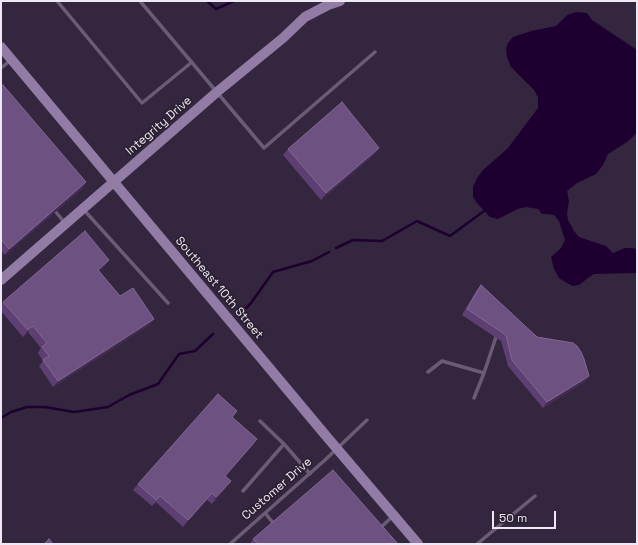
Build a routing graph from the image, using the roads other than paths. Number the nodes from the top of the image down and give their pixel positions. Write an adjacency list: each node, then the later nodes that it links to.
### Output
1 (57, 1): 7 (lane)
2 (140, 1): 7 (lane)
3 (340, 1): 9 (street, Integrity Drive)
4 (1, 47): 6 (street, Southeast 10th Street)
5 (375, 52): 9 (lane)
6 (11, 60): 8 (lane); 10 (street, Southeast 10th Street)
7 (192, 62): 9 (lane)
8 (1, 68)
9 (217, 92): 10 (street, Integrity Drive)
10 (114, 182): 11 (street, Integrity Drive); 23 (street, Southeast 10th Street)
11 (84, 209): 13 (street, Integrity Drive); 15 (lane)
12 (55, 212): 13 (lane)
13 (66, 224): 14 (street, Integrity Drive)
14 (1, 280)
15 (168, 303)
16 (496, 337): 18 (lane)
17 (428, 372): 18 (lane)
18 (484, 373): 19 (lane)
19 (474, 398)
20 (367, 420): 23 (lane, Customer Drive)
21 (260, 421): 22 (lane)
22 (284, 444): 24 (lane); 25 (lane)
23 (338, 449): 24 (lane, Customer Drive); 28 (street, Southeast 10th Street)
24 (310, 474): 27 (lane, Customer Drive)
25 (243, 490)
26 (535, 496): 33 (lane)
27 (265, 513): 29 (lane); 31 (lane, Customer Drive)
28 (394, 515): 30 (lane); 32 (street, Southeast 10th Street)
29 (274, 524)
30 (376, 531)
31 (230, 544)
32 (418, 544)
33 (477, 544)

